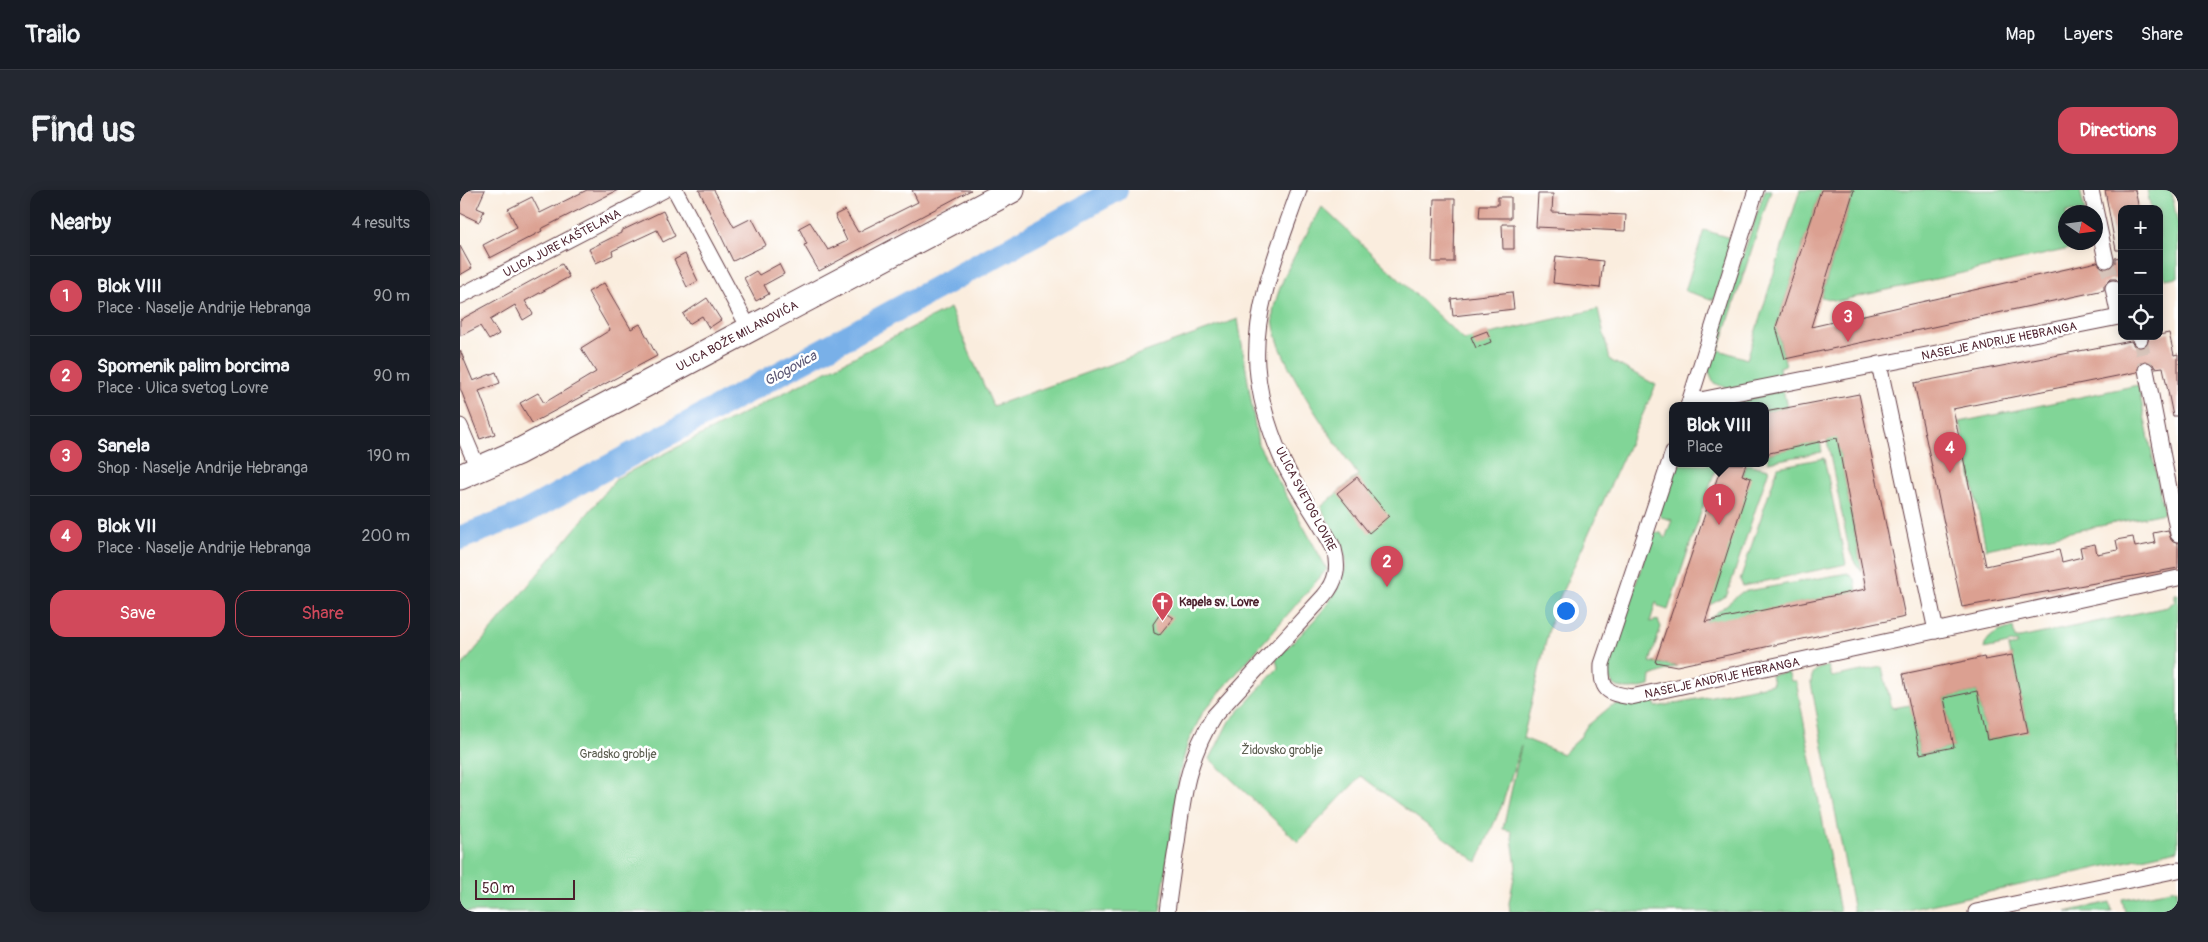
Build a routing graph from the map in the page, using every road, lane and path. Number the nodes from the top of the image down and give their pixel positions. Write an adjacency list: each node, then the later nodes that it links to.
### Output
1 (664, 190): 9 (street, ULICA JURE KAŠTELANA)
2 (675, 190): 12 (street)
3 (1012, 190): 12 (main road, ULICA BOŽE MILANOVIĆA)
4 (1299, 190): 24 (street, ULICA SVETOG LOVRE)
5 (1756, 190): 15 (street, NASELJE ANDRIJE HEBRANGA)
6 (2091, 190): 7 (street)
7 (2106, 260)
8 (2113, 288): 10 (street, NASELJE ANDRIJE HEBRANGA)
9 (460, 296)
10 (2118, 309)
11 (2118, 317): 13 (street, NASELJE ANDRIJE HEBRANGA)
12 (750, 330): 19 (main road, ULICA BOŽE MILANOVIĆA)
13 (1879, 364): 16 (street, NASELJE ANDRIJE HEBRANGA); 22 (street)
14 (2146, 370): 20 (street)
15 (1690, 402)
16 (1698, 402)
17 (460, 426): 19 (street)
18 (1669, 464): 22 (street, NASELJE ANDRIJE HEBRANGA)
19 (469, 474)
20 (2178, 534)
21 (2178, 578): 22 (street, NASELJE ANDRIJE HEBRANGA)
22 (1936, 631)
23 (2178, 870): 25 (street)
24 (1168, 912)
25 (1976, 912)

